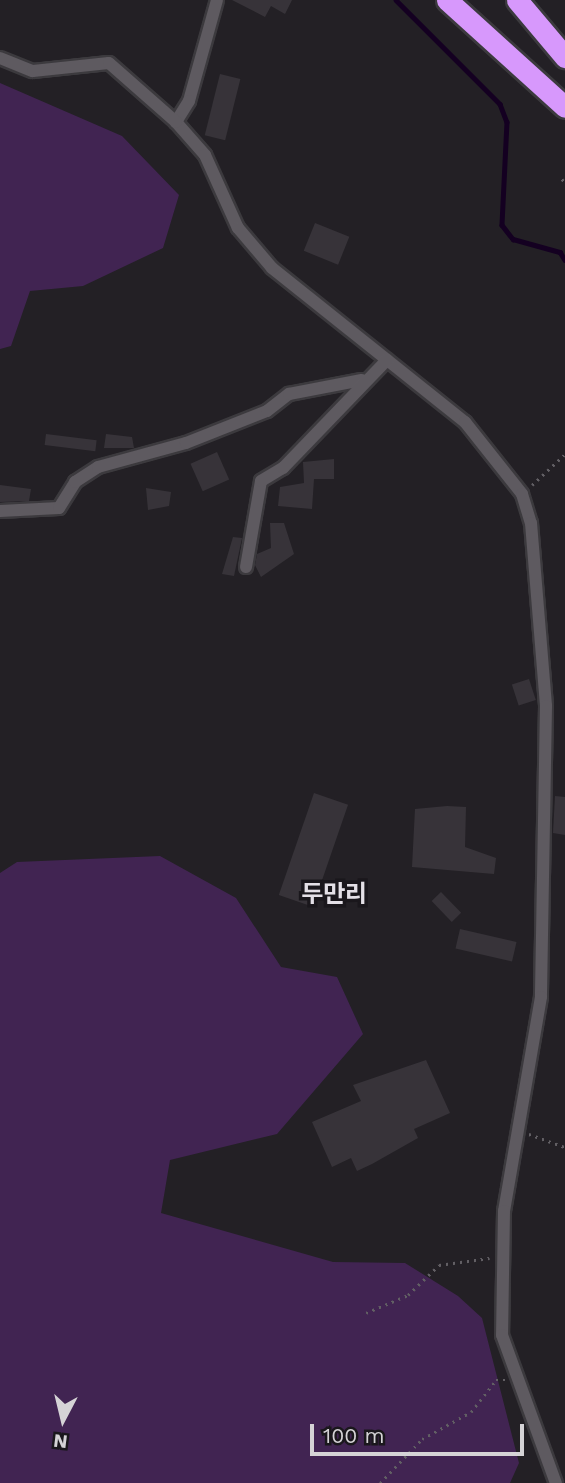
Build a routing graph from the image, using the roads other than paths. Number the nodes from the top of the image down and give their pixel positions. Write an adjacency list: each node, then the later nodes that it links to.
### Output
1 (216, 0): 7 (street)
2 (447, 0): 6 (highway)
3 (517, 0): 4 (highway)
4 (565, 57)
5 (0, 58): 7 (street)
6 (565, 107)
7 (176, 122): 8 (street)
8 (387, 360): 9 (street); 12 (street)
9 (362, 380): 10 (street); 11 (street)
10 (0, 511)
11 (246, 566)
12 (556, 1483)

